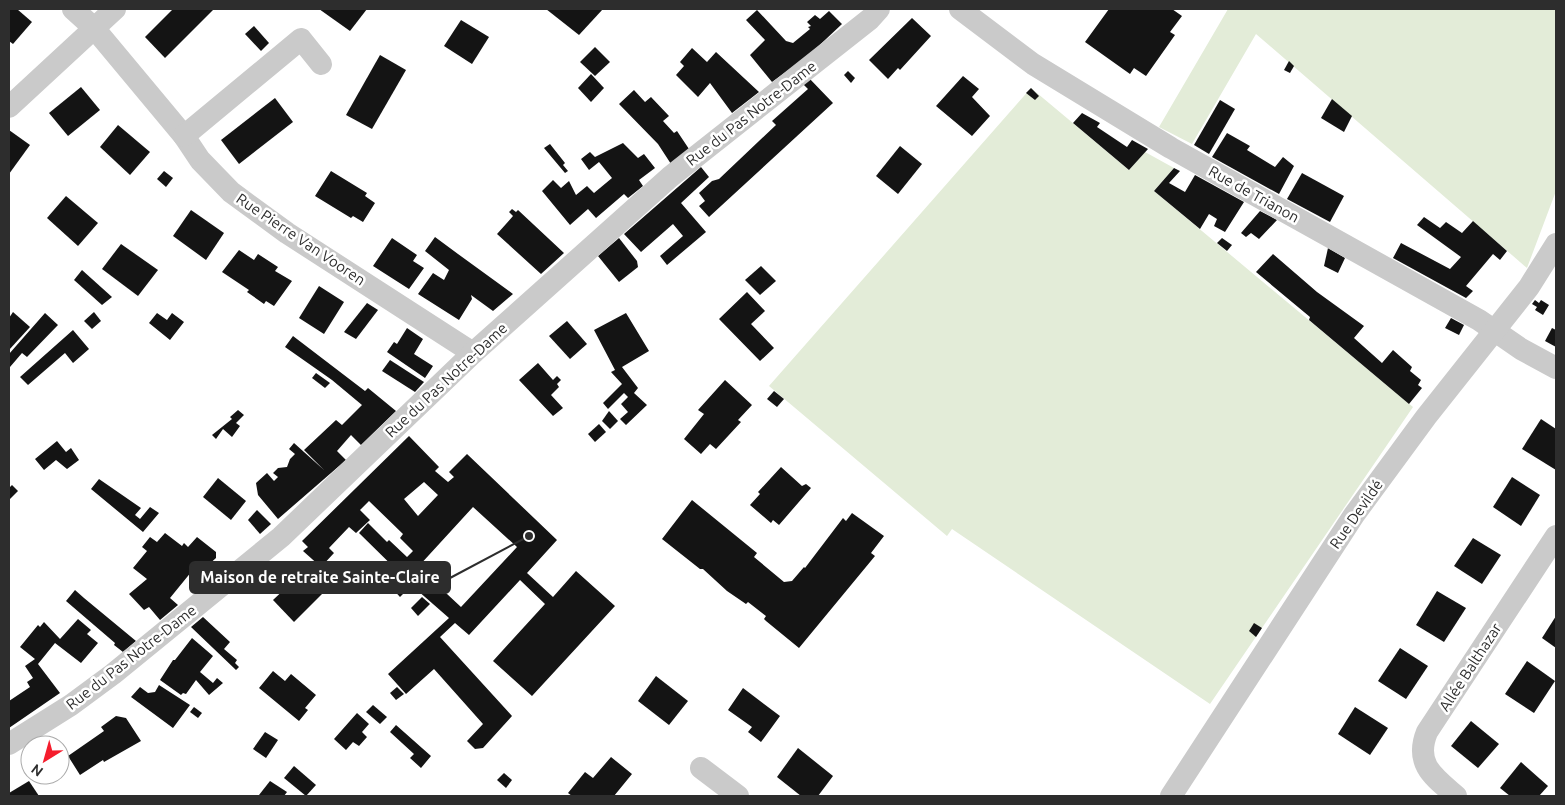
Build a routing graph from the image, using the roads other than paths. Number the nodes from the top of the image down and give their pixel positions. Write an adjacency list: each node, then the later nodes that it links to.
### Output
1 (73, 9): 5 (street, Rue Pierre Van Vooren)
2 (115, 9): 5 (street)
3 (879, 9): 11 (street, Rue du Pas Notre-Dame)
4 (960, 9): 10 (street, Rue de Trianon)
5 (94, 28): 7 (street); 8 (street, Rue Pierre Van Vooren)
6 (321, 64): 8 (street)
7 (9, 107)
8 (184, 136): 11 (street, Rue Pierre Van Vooren)
9 (1556, 244): 10 (street, Rue Devildé)
10 (1494, 331): 12 (street, Rue de Trianon); 17 (street, Rue Devildé)
11 (473, 353): 14 (street, Rue du Pas Notre-Dame)
12 (1556, 368)
13 (1556, 536): 18 (street, Allée Balthazar)
14 (9, 744)
15 (702, 768): 16 (street)
16 (738, 796)
17 (1171, 796)
18 (1456, 796)

